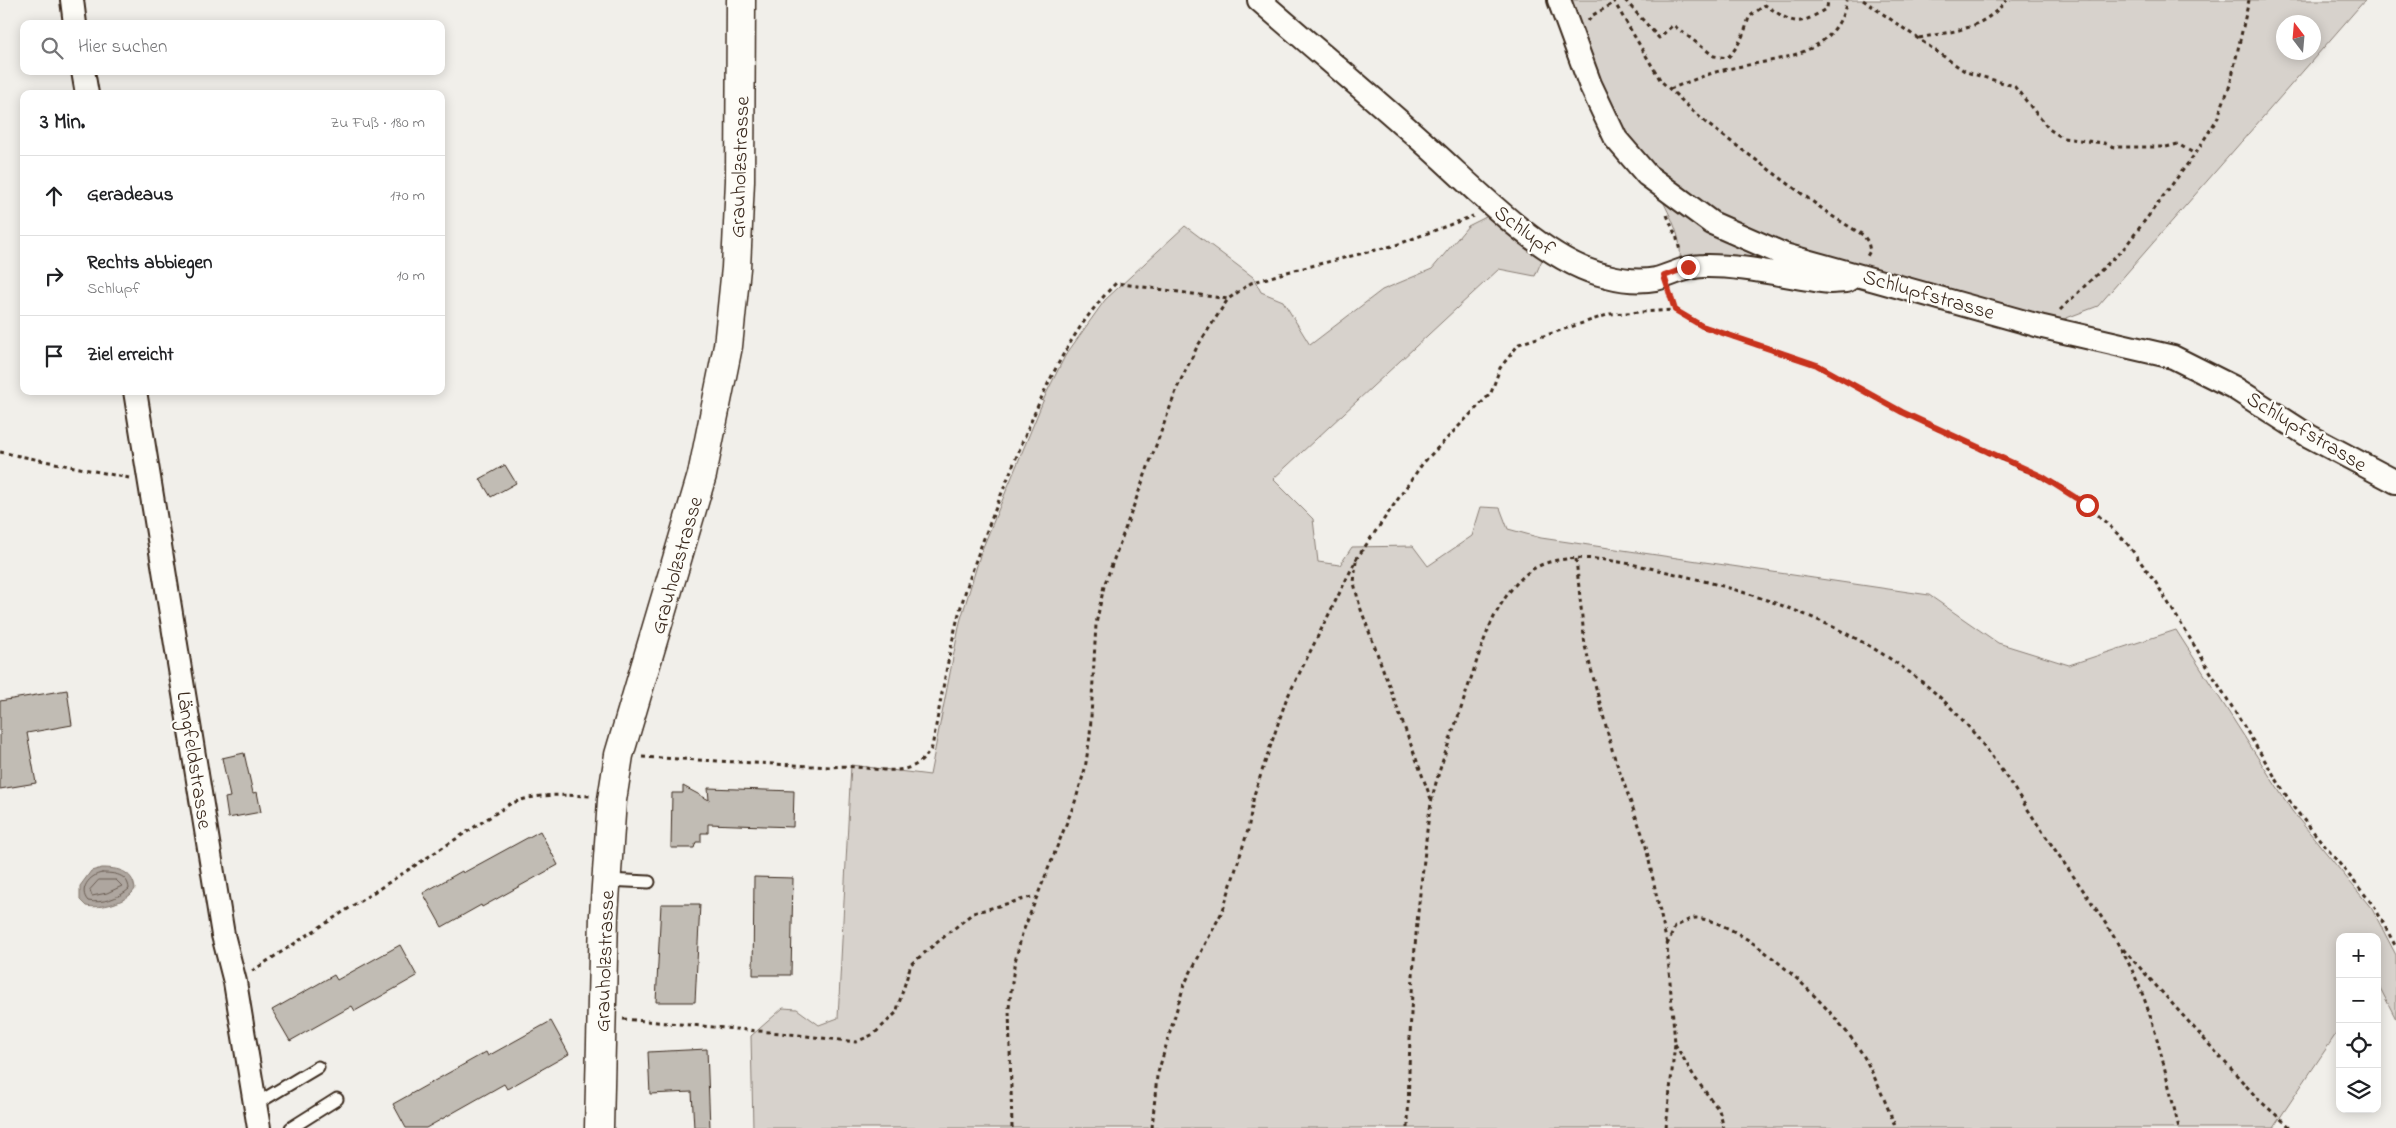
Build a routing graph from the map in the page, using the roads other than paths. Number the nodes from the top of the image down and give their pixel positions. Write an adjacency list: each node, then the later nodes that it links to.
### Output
1 (72, 0): 5 (street)
2 (741, 0): 11 (street, Grauholzstrasse)
3 (1259, 0): 8 (street, Schlupf)
4 (1559, 0): 8 (street, Schlupfstrasse)
5 (75, 20)
6 (84, 75): 7 (street)
7 (86, 90)
8 (1858, 274): 10 (street, Schlupfstrasse)
9 (137, 395): 15 (street, Längfeldstrasse)
10 (2396, 482)
11 (606, 880): 12 (lane); 18 (street, Grauholzstrasse)
12 (649, 882)
13 (318, 1067): 15 (lane)
14 (337, 1100): 17 (lane)
15 (256, 1104): 16 (street, Längfeldstrasse)
16 (259, 1128)
17 (291, 1128)
18 (599, 1128)

